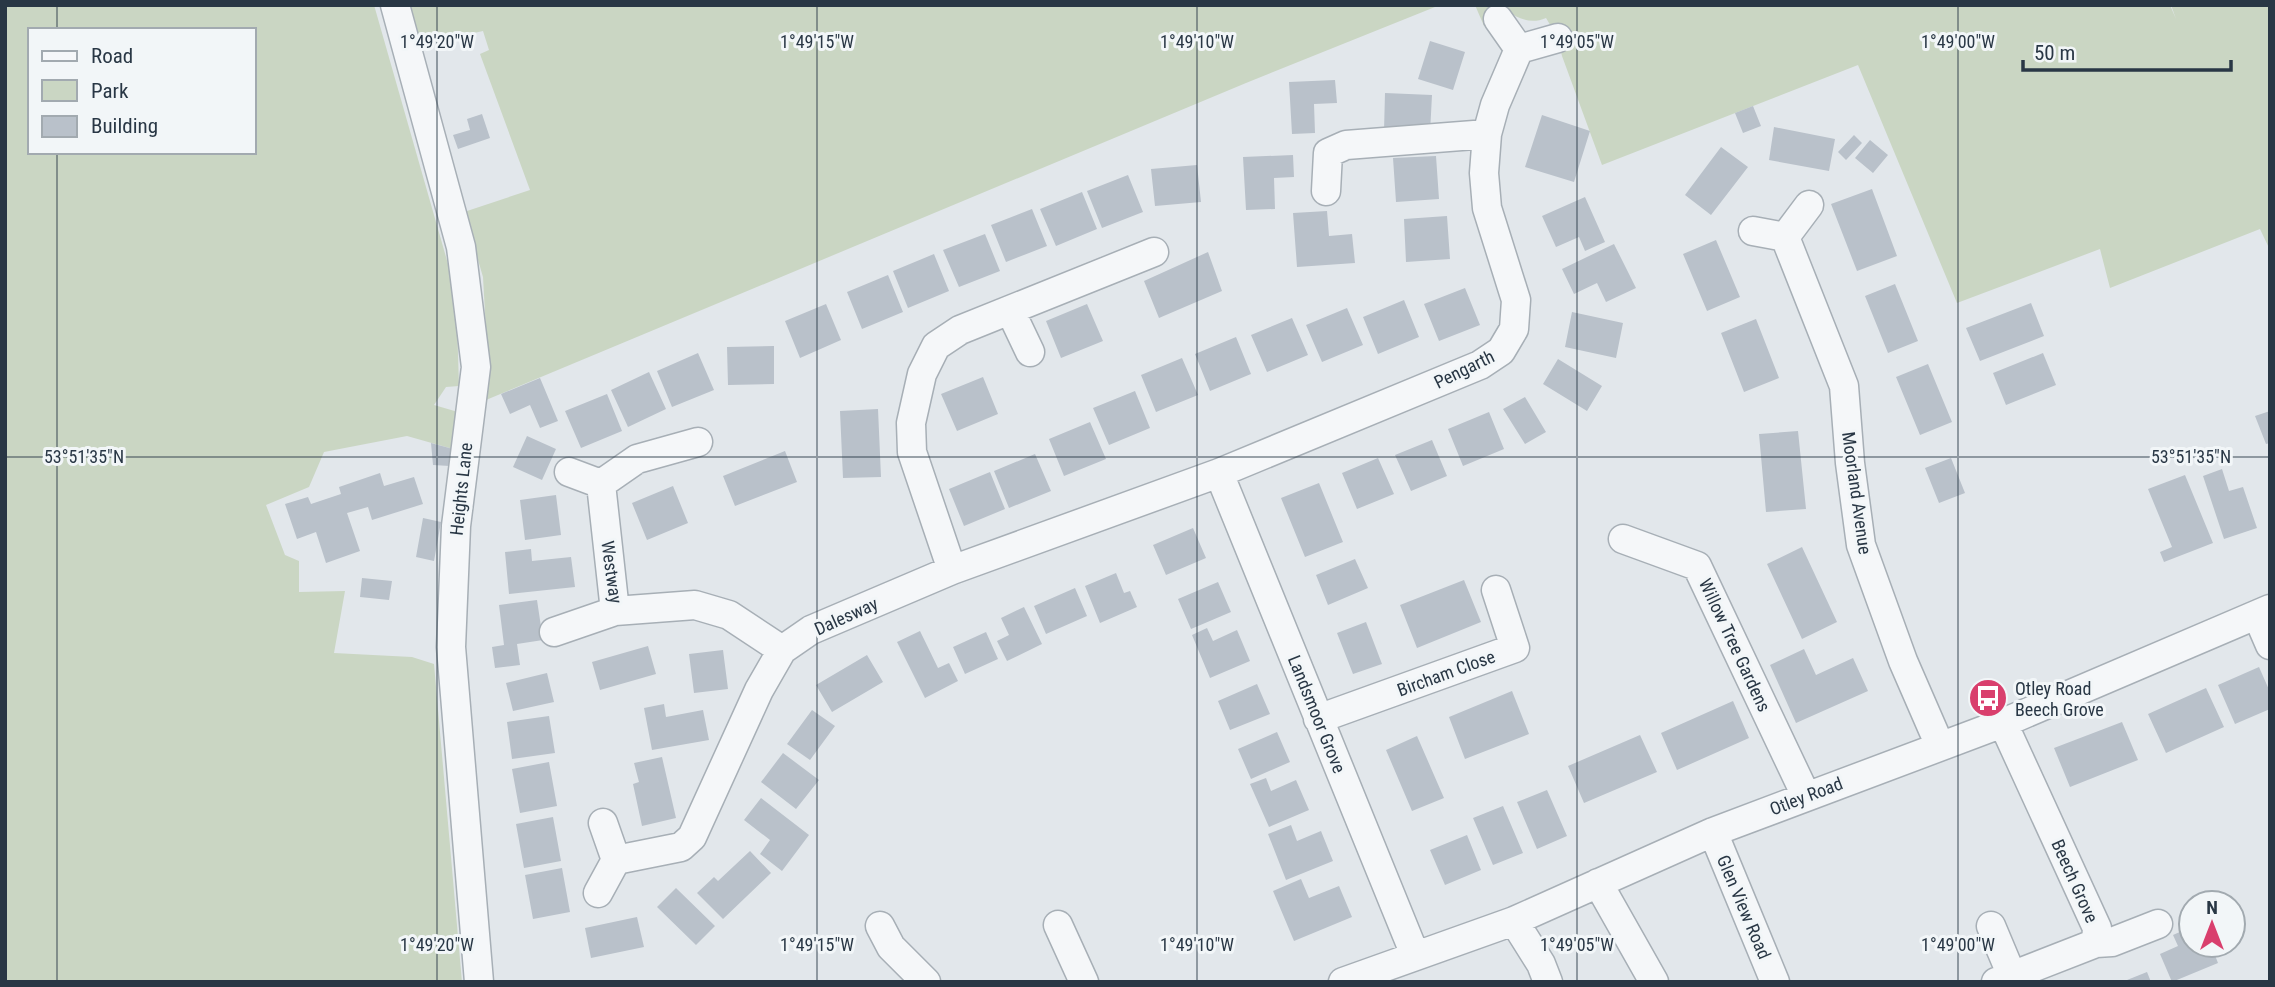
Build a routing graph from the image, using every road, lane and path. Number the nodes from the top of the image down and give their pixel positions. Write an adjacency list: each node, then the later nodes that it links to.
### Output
1 (395, 5): 43 (street, Heights Lane)
2 (1498, 19): 4 (street)
3 (1558, 38): 4 (street)
4 (1519, 49): 5 (street, Pengarth)
5 (1487, 134): 6 (street); 15 (street, Pengarth)
6 (1326, 191)
7 (1809, 205): 9 (street)
8 (1754, 231): 9 (street)
9 (1785, 237): 27 (street, Moorland Avenue)
10 (1154, 252): 11 (street)
11 (1010, 310): 12 (street); 18 (street)
12 (1030, 352)
13 (698, 442): 16 (street)
14 (569, 472): 16 (street)
15 (1219, 473): 18 (street, Dalesway); 25 (street, Landsmoor Grove)
16 (601, 484): 20 (street, Westway)
17 (1623, 539): 28 (street, Willow Tree Gardens)
18 (952, 570): 24 (street, Dalesway)
19 (1496, 590): 25 (street, Bircham Close)
20 (615, 611): 22 (street); 24 (street, Westway)
21 (2264, 612): 23 (street); 26 (street, Otley Road)
22 (554, 632)
23 (2270, 645)
24 (782, 650): 31 (street, Dalesway)
25 (1318, 719): 40 (street, Landsmoor Grove)
26 (2003, 723): 27 (street, Otley Road); 39 (street, Beech Grove)
27 (1940, 746): 28 (street, Otley Road)
28 (1806, 796): 30 (street, Otley Road)
29 (603, 823): 31 (street)
30 (1713, 832): 32 (street, Otley Road); 48 (street, Glen View Road)
31 (616, 860): 33 (street)
32 (1598, 883): 34 (street, Otley Road); 47 (street)
33 (598, 893)
34 (1514, 921): 40 (street, Otley Road); 41 (street)
35 (2158, 924): 39 (street)
36 (1058, 925): 45 (street)
37 (880, 926): 44 (street)
38 (1991, 926): 42 (street)
39 (2096, 943): 42 (street, Beech Grove)
40 (1415, 956): 46 (street, Otley Road)
41 (1544, 973)
42 (2004, 979)
43 (480, 982)
44 (926, 982)
45 (1084, 982)
46 (1343, 982)
47 (1654, 982)
48 (1775, 982)

